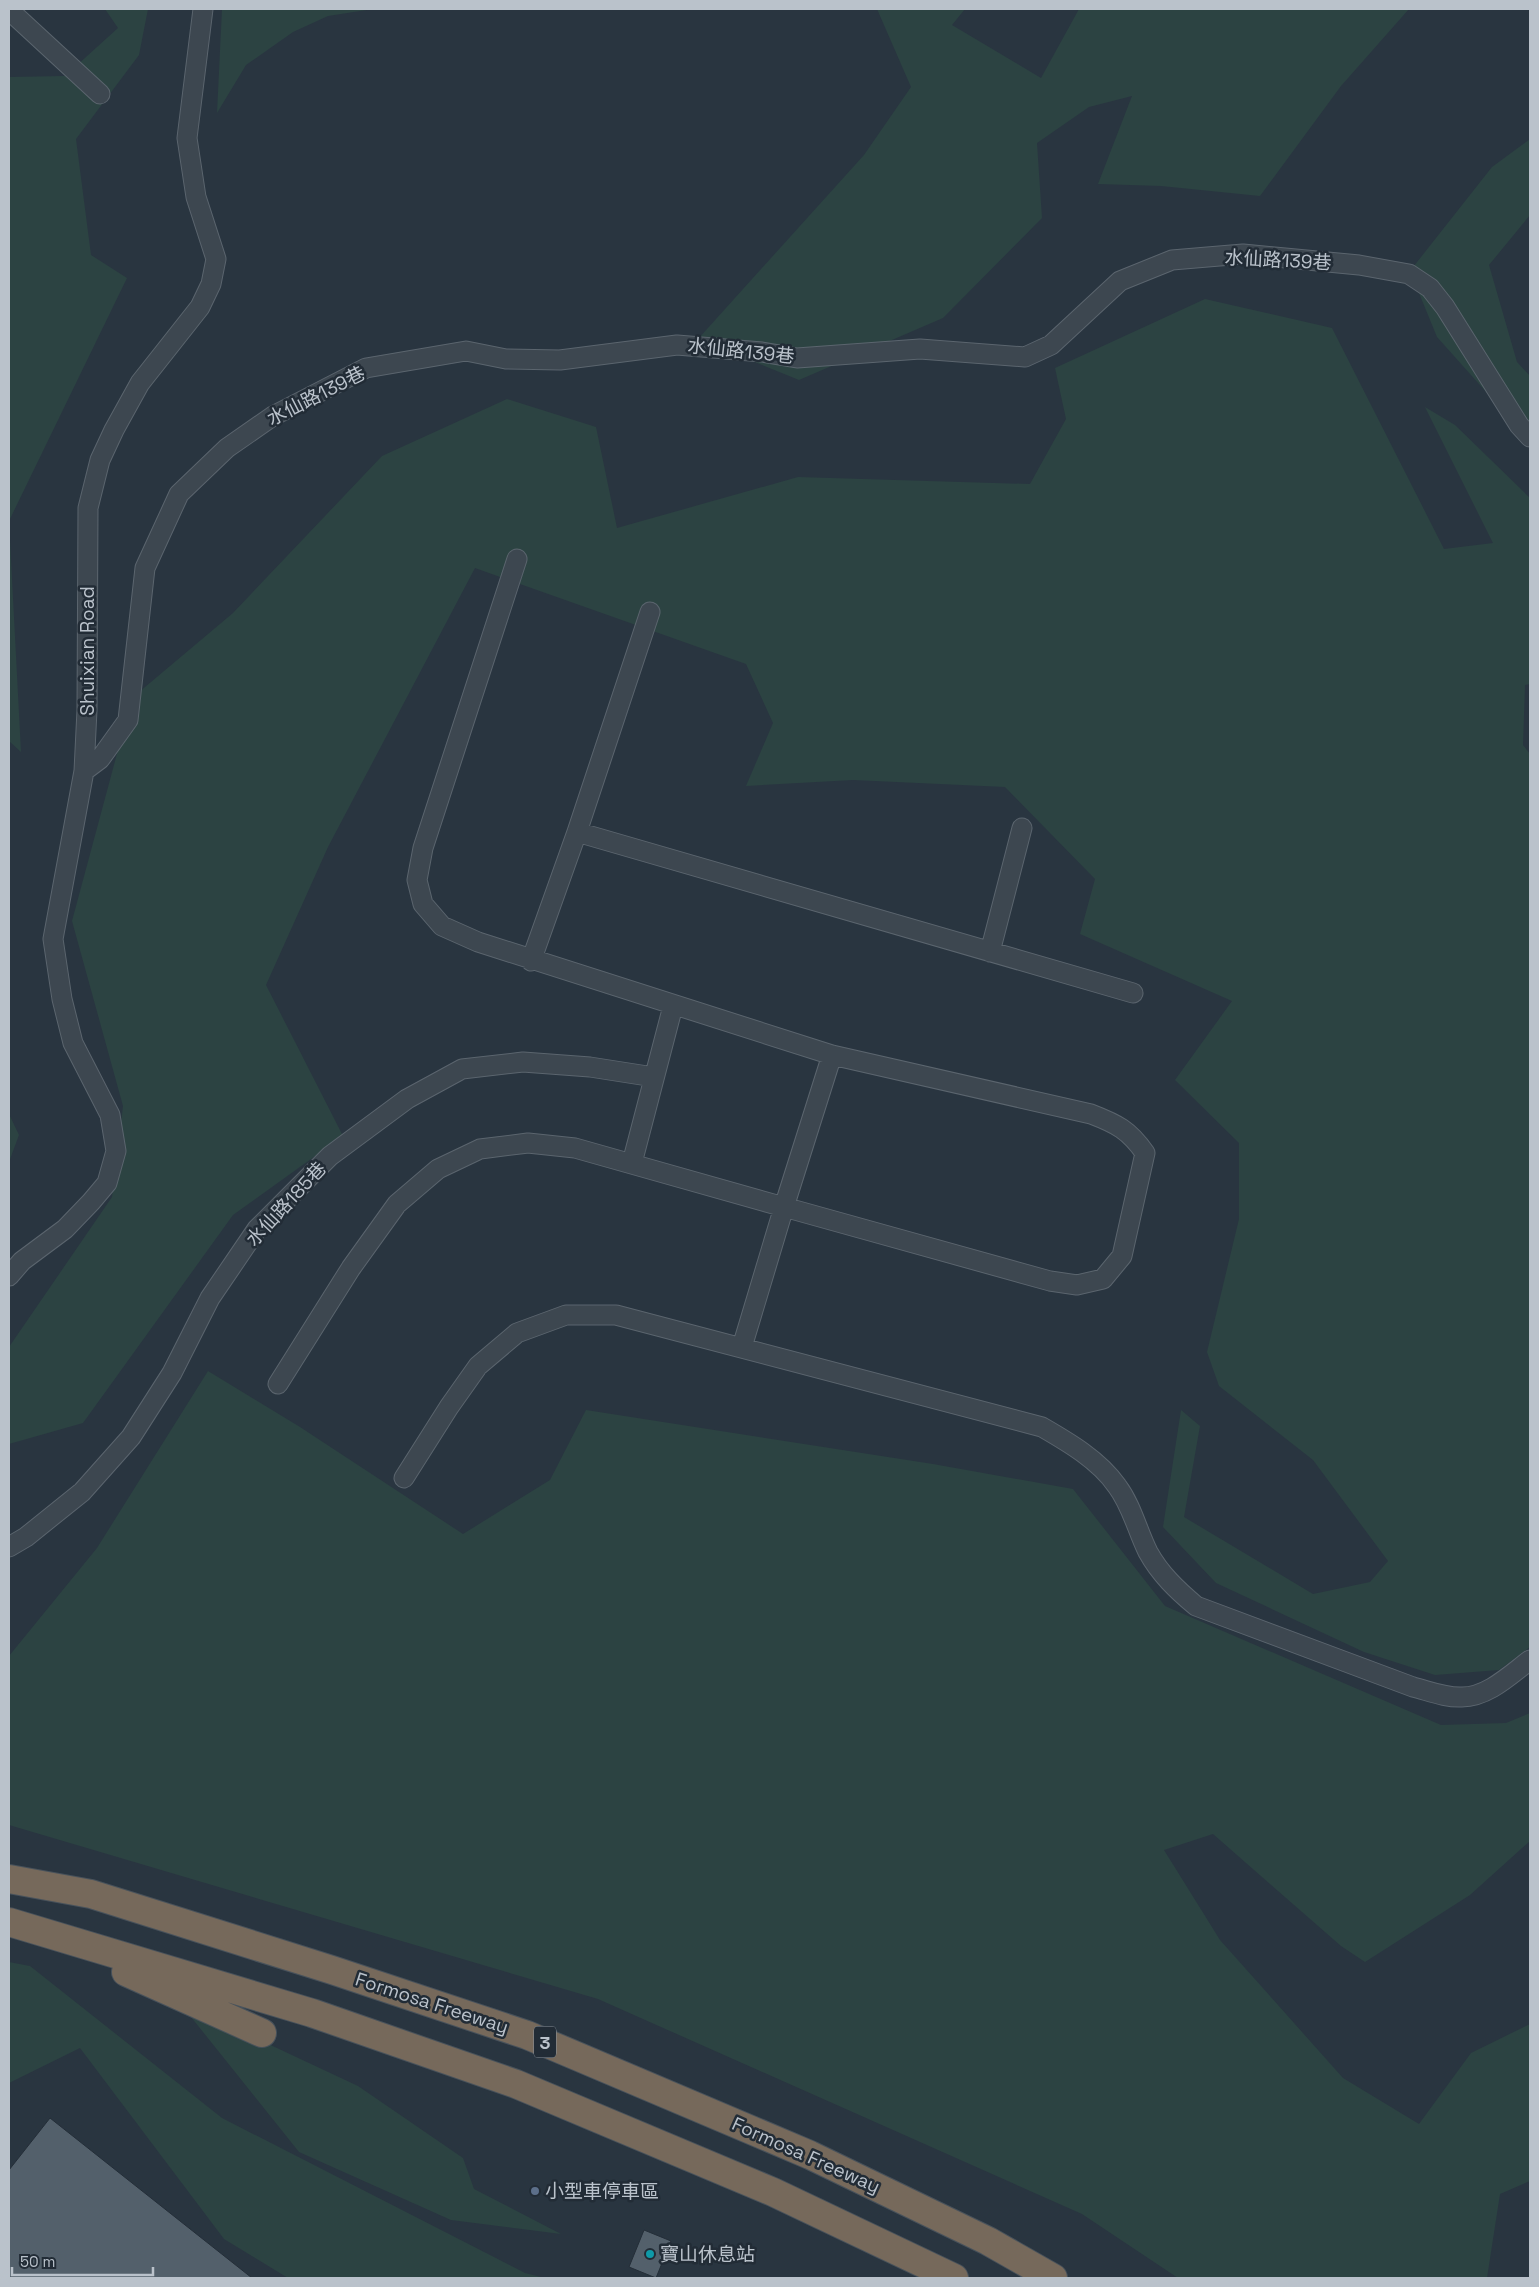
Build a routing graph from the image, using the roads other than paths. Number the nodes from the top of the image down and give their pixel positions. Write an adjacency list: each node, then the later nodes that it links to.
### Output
1 (203, 9): 7 (street, Shuixian Road)
2 (9, 10): 3 (street)
3 (100, 94)
4 (1530, 437): 7 (street, 水仙路139巷)
5 (517, 559): 11 (street)
6 (650, 612): 9 (street)
7 (84, 771): 18 (street, Shuixian Road)
8 (1022, 828): 10 (street)
9 (577, 832): 10 (street); 11 (street)
10 (990, 952): 12 (street)
11 (532, 960): 13 (street)
12 (1133, 993)
13 (673, 1006): 14 (street); 15 (street)
14 (832, 1055): 17 (street); 17 (street)
15 (654, 1077): 16 (street); 22 (street, 水仙路185巷)
16 (632, 1163): 17 (street); 20 (street)
17 (784, 1207): 19 (street)
18 (9, 1276)
19 (742, 1347): 21 (street); 23 (street)
20 (278, 1384)
21 (404, 1478)
22 (9, 1547)
23 (1530, 1660)
24 (9, 1879): 28 (highway, Formosa Freeway / 3)
25 (15, 1924): 26 (highway); 27 (highway)
26 (262, 2033)
27 (954, 2278)
28 (1054, 2278)

